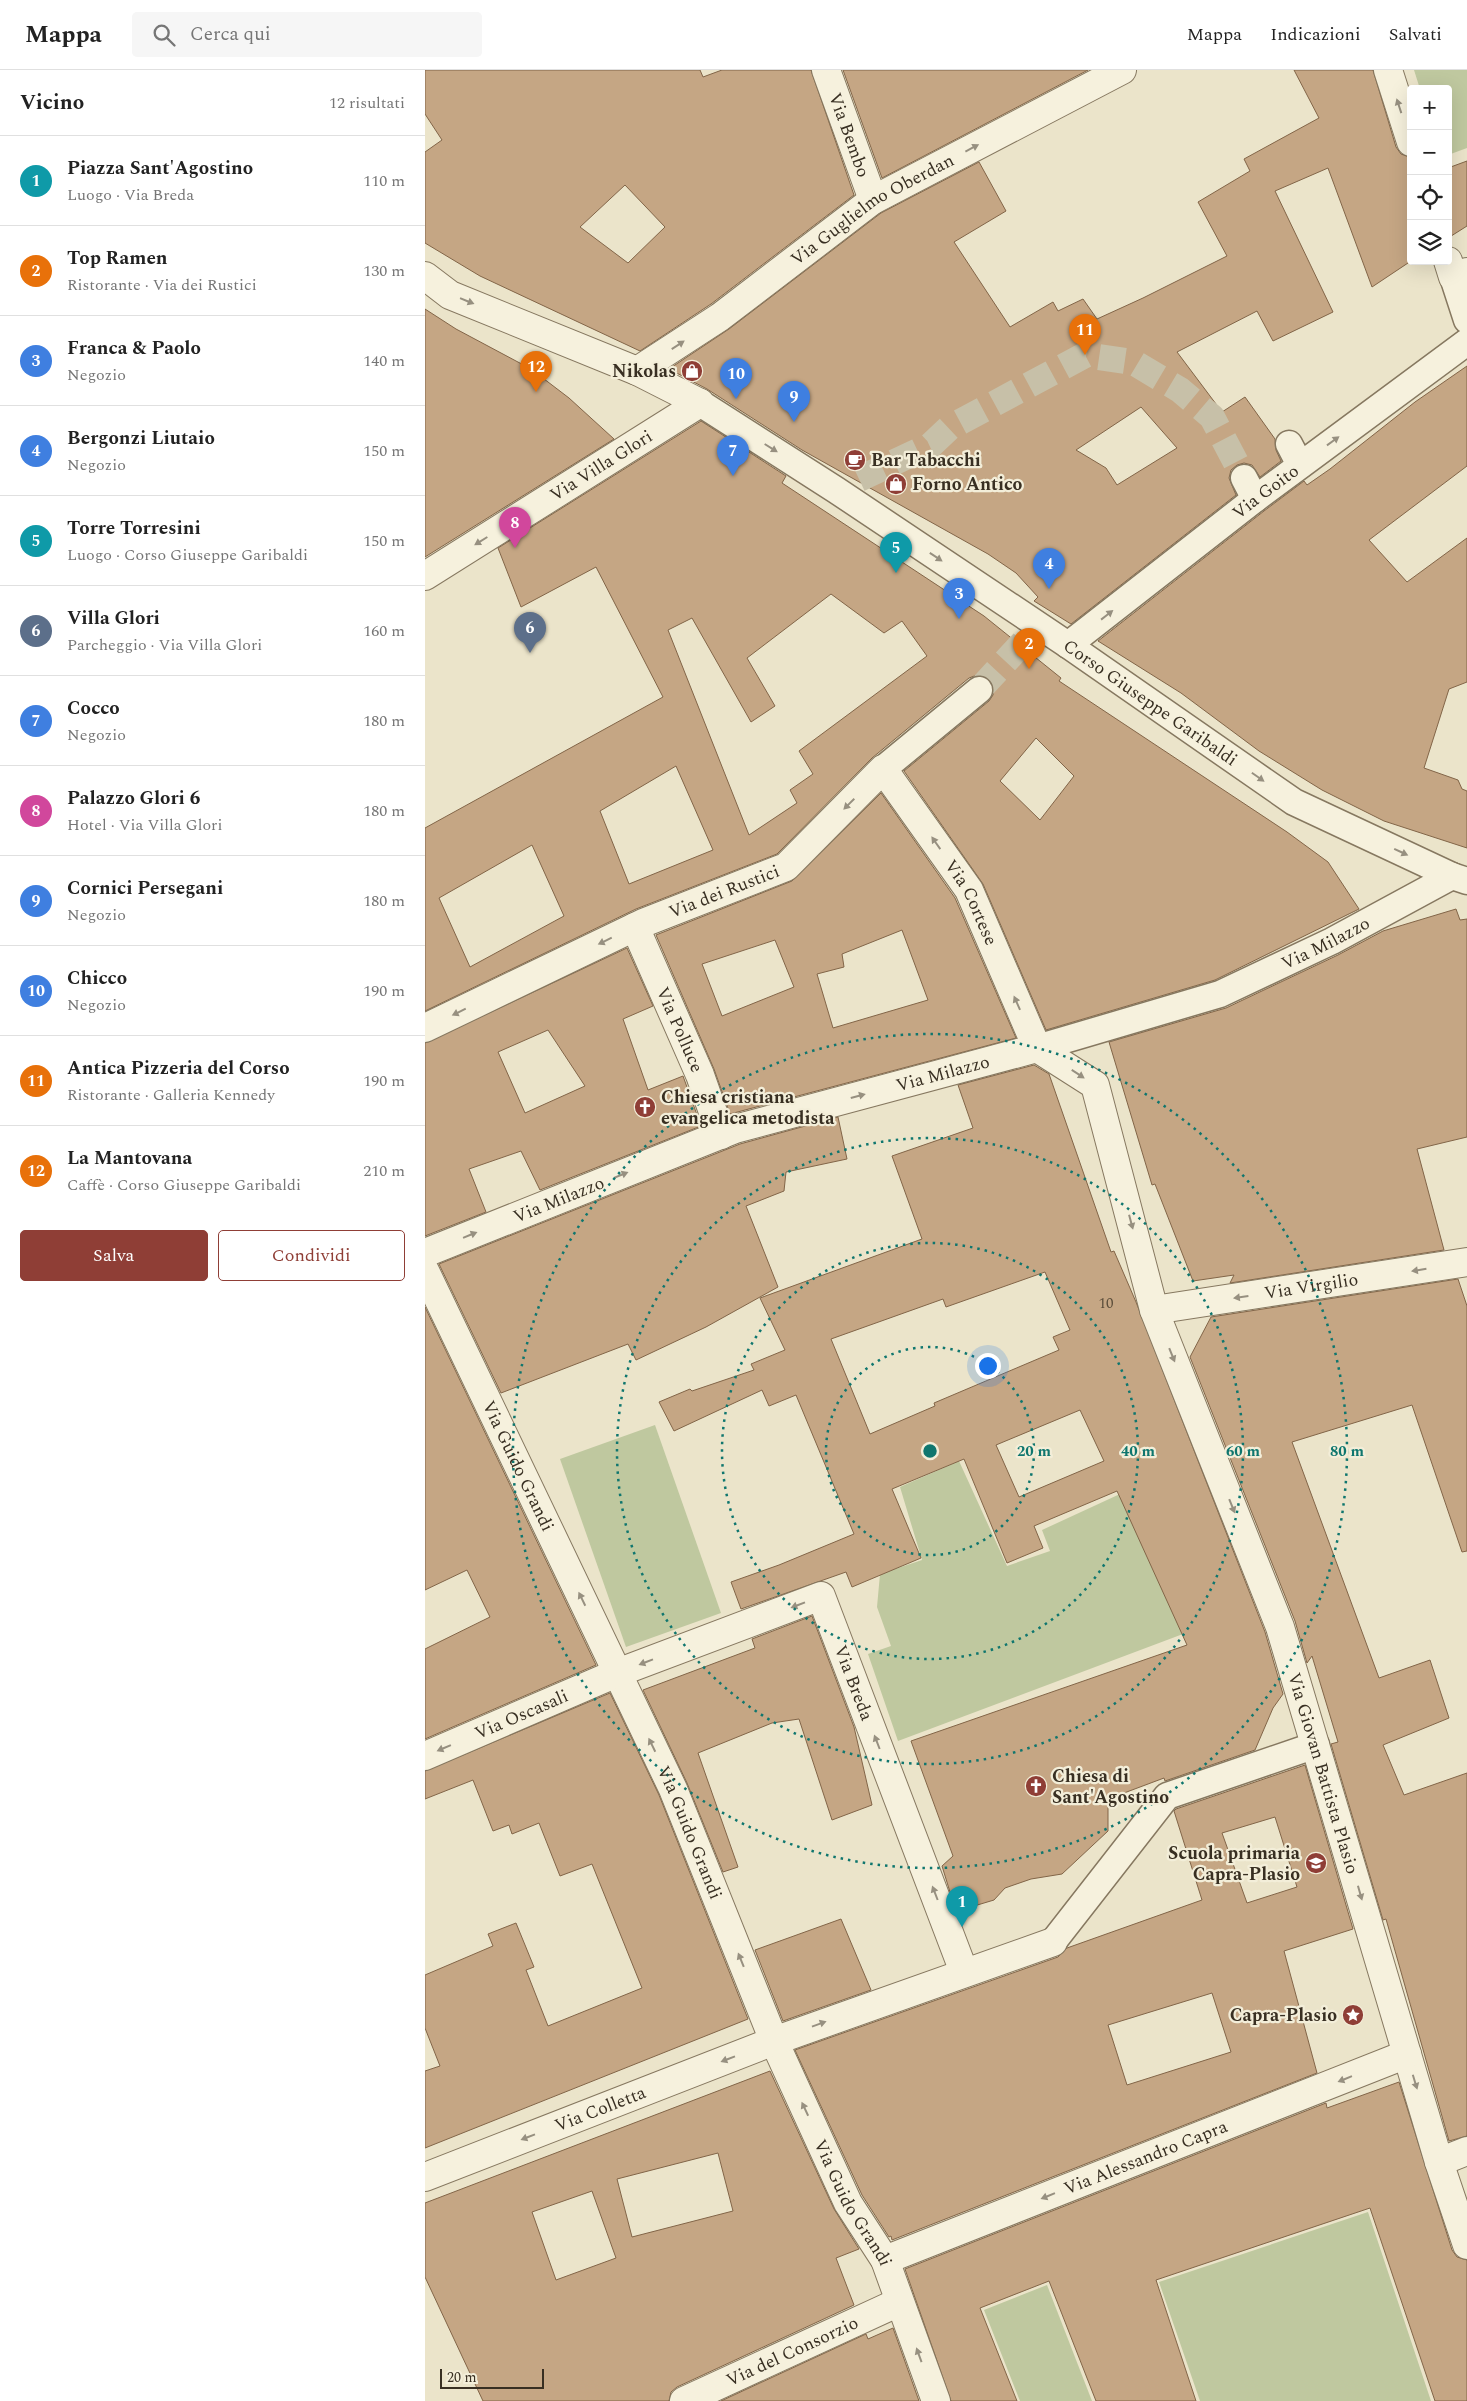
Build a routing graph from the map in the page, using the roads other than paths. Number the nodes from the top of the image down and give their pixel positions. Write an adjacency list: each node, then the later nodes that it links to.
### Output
1 (826, 70): 5 (street, Via Bembo)
2 (1122, 70): 5 (street, Via Guglielmo Oberdan, one-way to 2)
3 (1388, 70): 4 (street, one-way to 3)
4 (1407, 130)
5 (873, 200): 10 (street, Via Guglielmo Oberdan, one-way to 5)
6 (1456, 270): 8 (street)
7 (425, 276): 10 (street, Corso Giuseppe Garibaldi, one-way to 10)
8 (1467, 320)
9 (1467, 342): 13 (street, Via Goito, one-way to 9)
10 (637, 372): 11 (street, Corso Giuseppe Garibaldi)
11 (700, 404): 12 (street, Via Villa Glori, one-way to 12); 13 (street, Corso Giuseppe Garibaldi, one-way to 13)
12 (425, 576)
13 (1068, 645): 16 (street, Corso Giuseppe Garibaldi, one-way to 16)
14 (979, 690): 15 (street, Via dei Rustici)
15 (883, 769): 17 (street, Via dei Rustici, one-way to 17); 19 (street, Via Cortese, one-way to 15)
16 (1459, 879): 19 (street, Via Milazzo)
17 (635, 927): 18 (street, Via dei Rustici, one-way to 18); 20 (street, Via Polluce)
18 (425, 1028)
19 (1037, 1048): 20 (street, Via Milazzo, one-way to 19); 24 (street, Via Giovan Battista Plasio, one-way to 24)
20 (721, 1134): 21 (street, Via Milazzo, one-way to 20)
21 (425, 1254)
22 (1467, 1262): 24 (street, Via Virgilio, one-way to 24)
23 (425, 1271): 25 (street, Via Guido Grandi, one-way to 23)
24 (1154, 1310): 26 (street, Via Giovan Battista Plasio, one-way to 26)
25 (617, 1673): 27 (street, Via Oscasali, one-way to 27); 29 (street, Via Breda, one-way to 25); 30 (street, Via Guido Grandi, one-way to 25)
26 (1316, 1745): 28 (street); 31 (street, Via Giovan Battista Plasio, one-way to 31)
27 (425, 1756)
28 (1053, 1942): 29 (street, Via Colletta)
29 (964, 1972): 30 (street, Via Colletta, one-way to 29)
30 (774, 2041): 34 (street, Via Colletta, one-way to 34); 36 (street, Via Guido Grandi, one-way to 30)
31 (1407, 2054): 33 (street, Via Giovan Battista Plasio, one-way to 33); 36 (street, Via Alessandro Capra, one-way to 36)
32 (1467, 2151): 33 (street)
33 (1439, 2162): 35 (street, Via Giovan Battista Plasio)
34 (425, 2177)
35 (1467, 2245)
36 (885, 2260): 37 (street, Via Guido Grandi)
37 (899, 2302): 38 (street, Via del Consorzio); 39 (street, Via Guido Grandi, one-way to 37)
38 (684, 2401)
39 (936, 2401)

